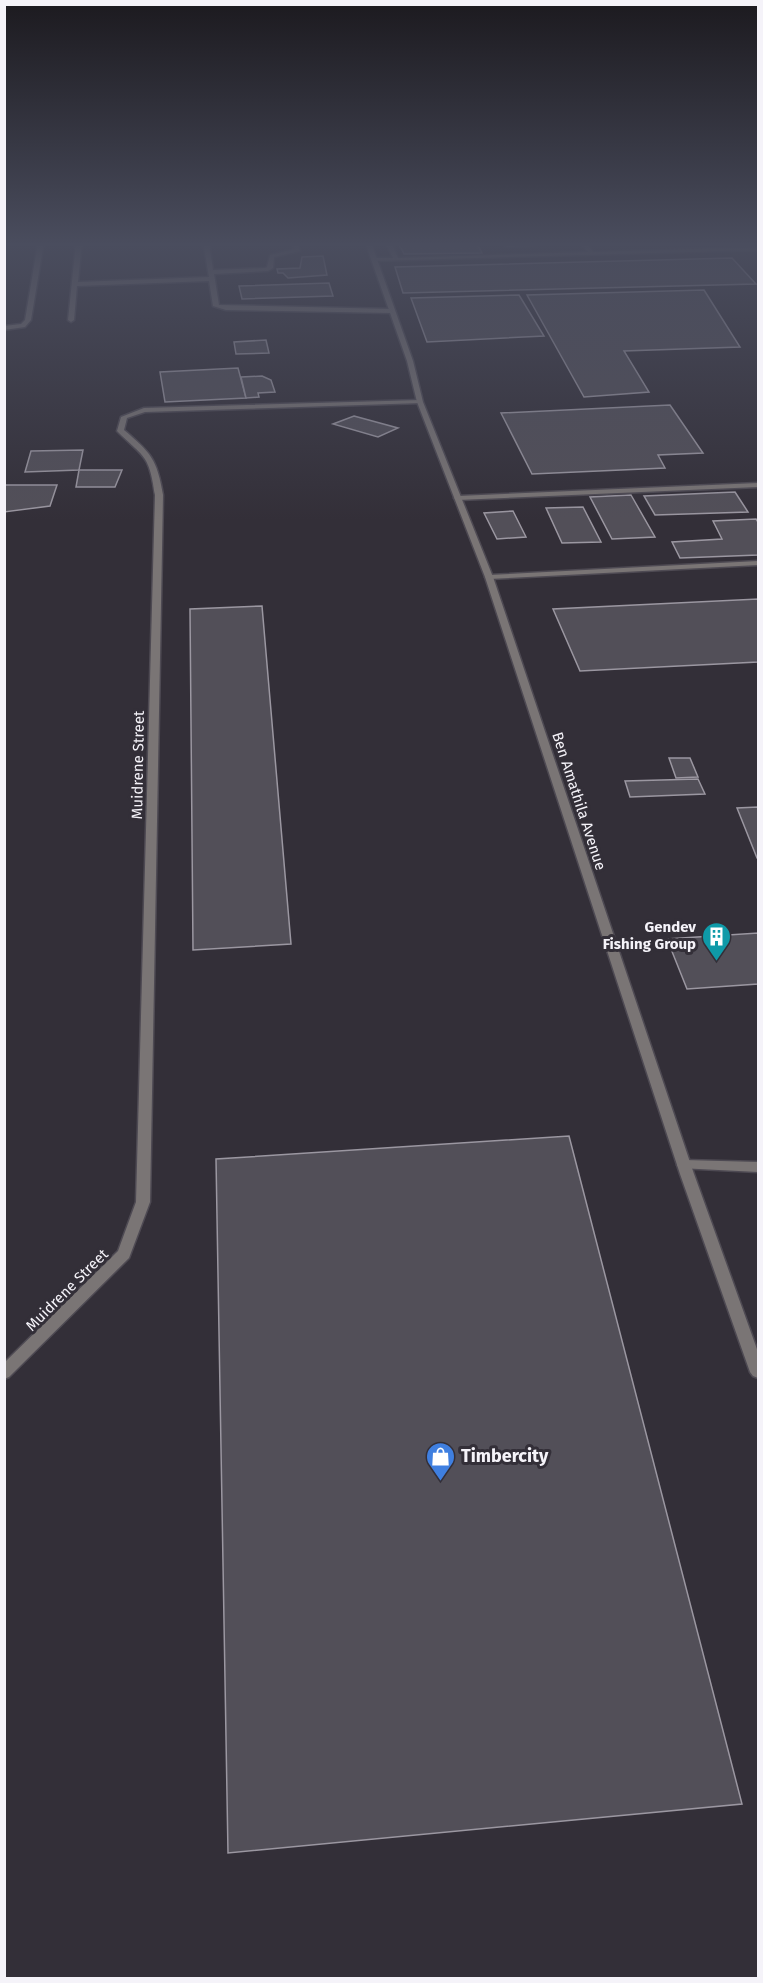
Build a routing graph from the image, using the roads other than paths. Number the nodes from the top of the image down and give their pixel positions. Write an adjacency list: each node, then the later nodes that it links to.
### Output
1 (400, 335): 2 (street, Ben Amathila Avenue)
2 (420, 402): 4 (street, Ben Amathila Avenue); 10 (street, Muidrene Street)
3 (759, 485): 4 (street)
4 (458, 498): 6 (street, Ben Amathila Avenue)
5 (759, 563): 6 (street)
6 (489, 577): 7 (street, Ben Amathila Avenue)
7 (684, 1165): 8 (street); 9 (street, Ben Amathila Avenue)
8 (759, 1167)
9 (759, 1372)
10 (4, 1373)

